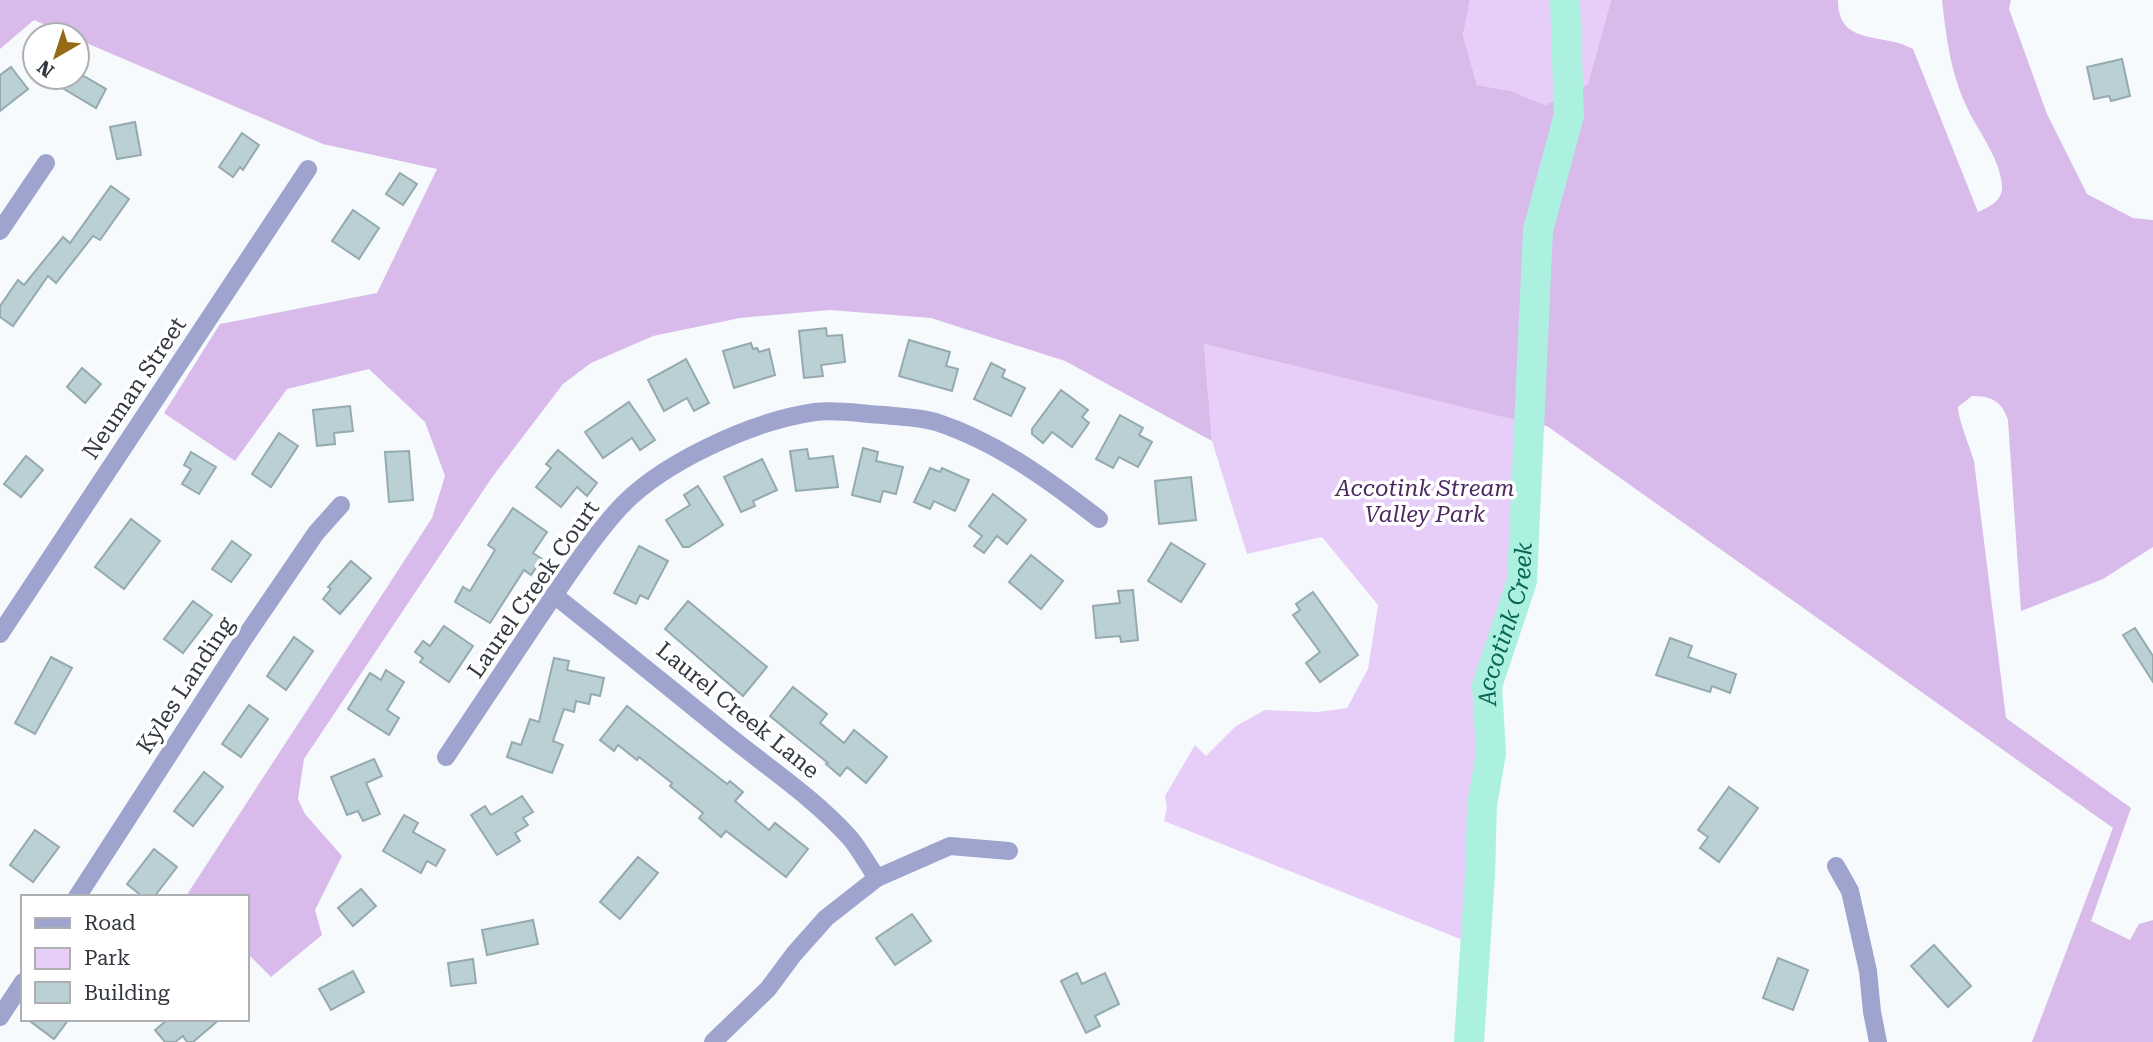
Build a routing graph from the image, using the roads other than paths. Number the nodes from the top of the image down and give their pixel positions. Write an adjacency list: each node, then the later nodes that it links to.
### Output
1 (46, 163): 3 (street)
2 (308, 169): 7 (street, Neuman Street)
3 (0, 231)
4 (341, 506): 12 (street, Kyles Landing)
5 (1100, 519): 6 (street, Laurel Creek Court)
6 (554, 595): 8 (street, Laurel Creek Court); 11 (street, Laurel Creek Lane)
7 (0, 634)
8 (446, 757)
9 (1009, 851): 11 (street)
10 (1836, 866): 16 (street)
11 (877, 878): 15 (street)
12 (78, 895)
13 (21, 985): 14 (street)
14 (0, 1017)
15 (713, 1042)
16 (1878, 1042)

